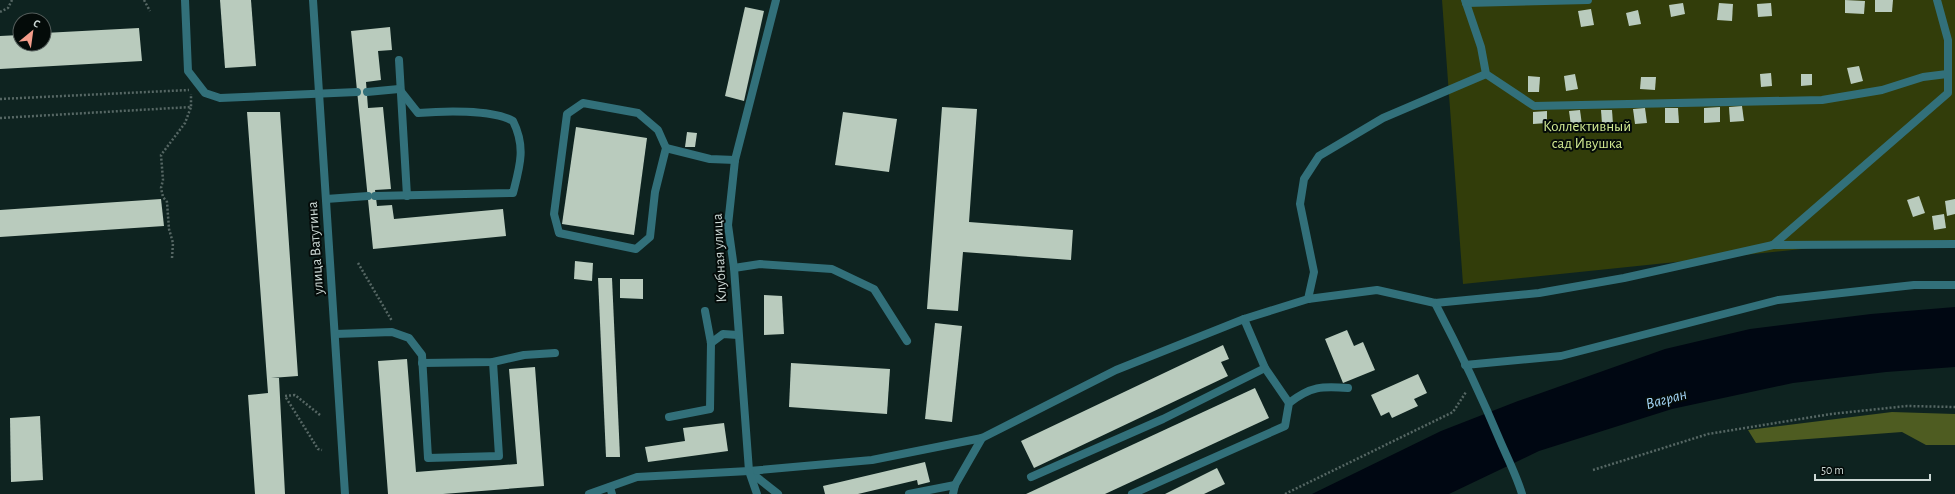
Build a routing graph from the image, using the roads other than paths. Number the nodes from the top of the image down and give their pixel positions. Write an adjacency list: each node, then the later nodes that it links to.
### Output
1 (185, 0): 14 (street)
2 (313, 0): 14 (street, улица Ватутина)
3 (776, 0): 16 (street, Клубная улица)
4 (1588, 0): 6 (street)
5 (1937, 0): 9 (street)
6 (1466, 2): 8 (street)
7 (398, 60): 10 (street)
8 (1486, 74): 9 (street); 23 (street)
9 (1947, 74): 11 (street)
10 (400, 89): 13 (street); 17 (street); 17 (street)
11 (1951, 91): 20 (street)
12 (357, 92): 14 (street)
13 (366, 92)
14 (318, 94): 18 (street, улица Ватутина)
15 (666, 148): 15 (street); 16 (street)
16 (735, 160): 21 (street, Клубная улица)
17 (407, 196): 18 (street)
18 (326, 199): 27 (street, улица Ватутина)
19 (1955, 244): 20 (street)
20 (1774, 245): 24 (street)
21 (734, 268): 28 (street, Клубная улица); 29 (street)
22 (1955, 285): 34 (street)
23 (1308, 298): 24 (street); 26 (street)
24 (1435, 303): 34 (street)
25 (705, 311): 30 (street)
26 (1244, 320): 35 (street); 39 (street)
27 (335, 334): 33 (street); 45 (street, улица Ватутина)
28 (738, 335): 30 (street); 40 (street, Клубная улица)
29 (907, 341)
30 (711, 343): 38 (street)
31 (556, 353): 32 (street)
32 (494, 362): 33 (street); 33 (street)
33 (422, 363)
34 (1465, 365): 44 (street)
35 (1266, 368): 37 (street); 41 (street)
36 (1348, 388): 37 (street)
37 (1289, 403): 51 (street)
38 (669, 417)
39 (982, 438): 40 (street); 42 (street)
40 (750, 471): 43 (street); 47 (street, Клубная улица); 48 (street)
41 (1031, 477)
42 (955, 485): 49 (street); 50 (street)
43 (611, 490): 46 (street)
44 (1521, 493)
45 (345, 494)
46 (589, 494)
47 (757, 494)
48 (778, 494)
49 (909, 494)
50 (953, 494)
51 (1132, 494)

